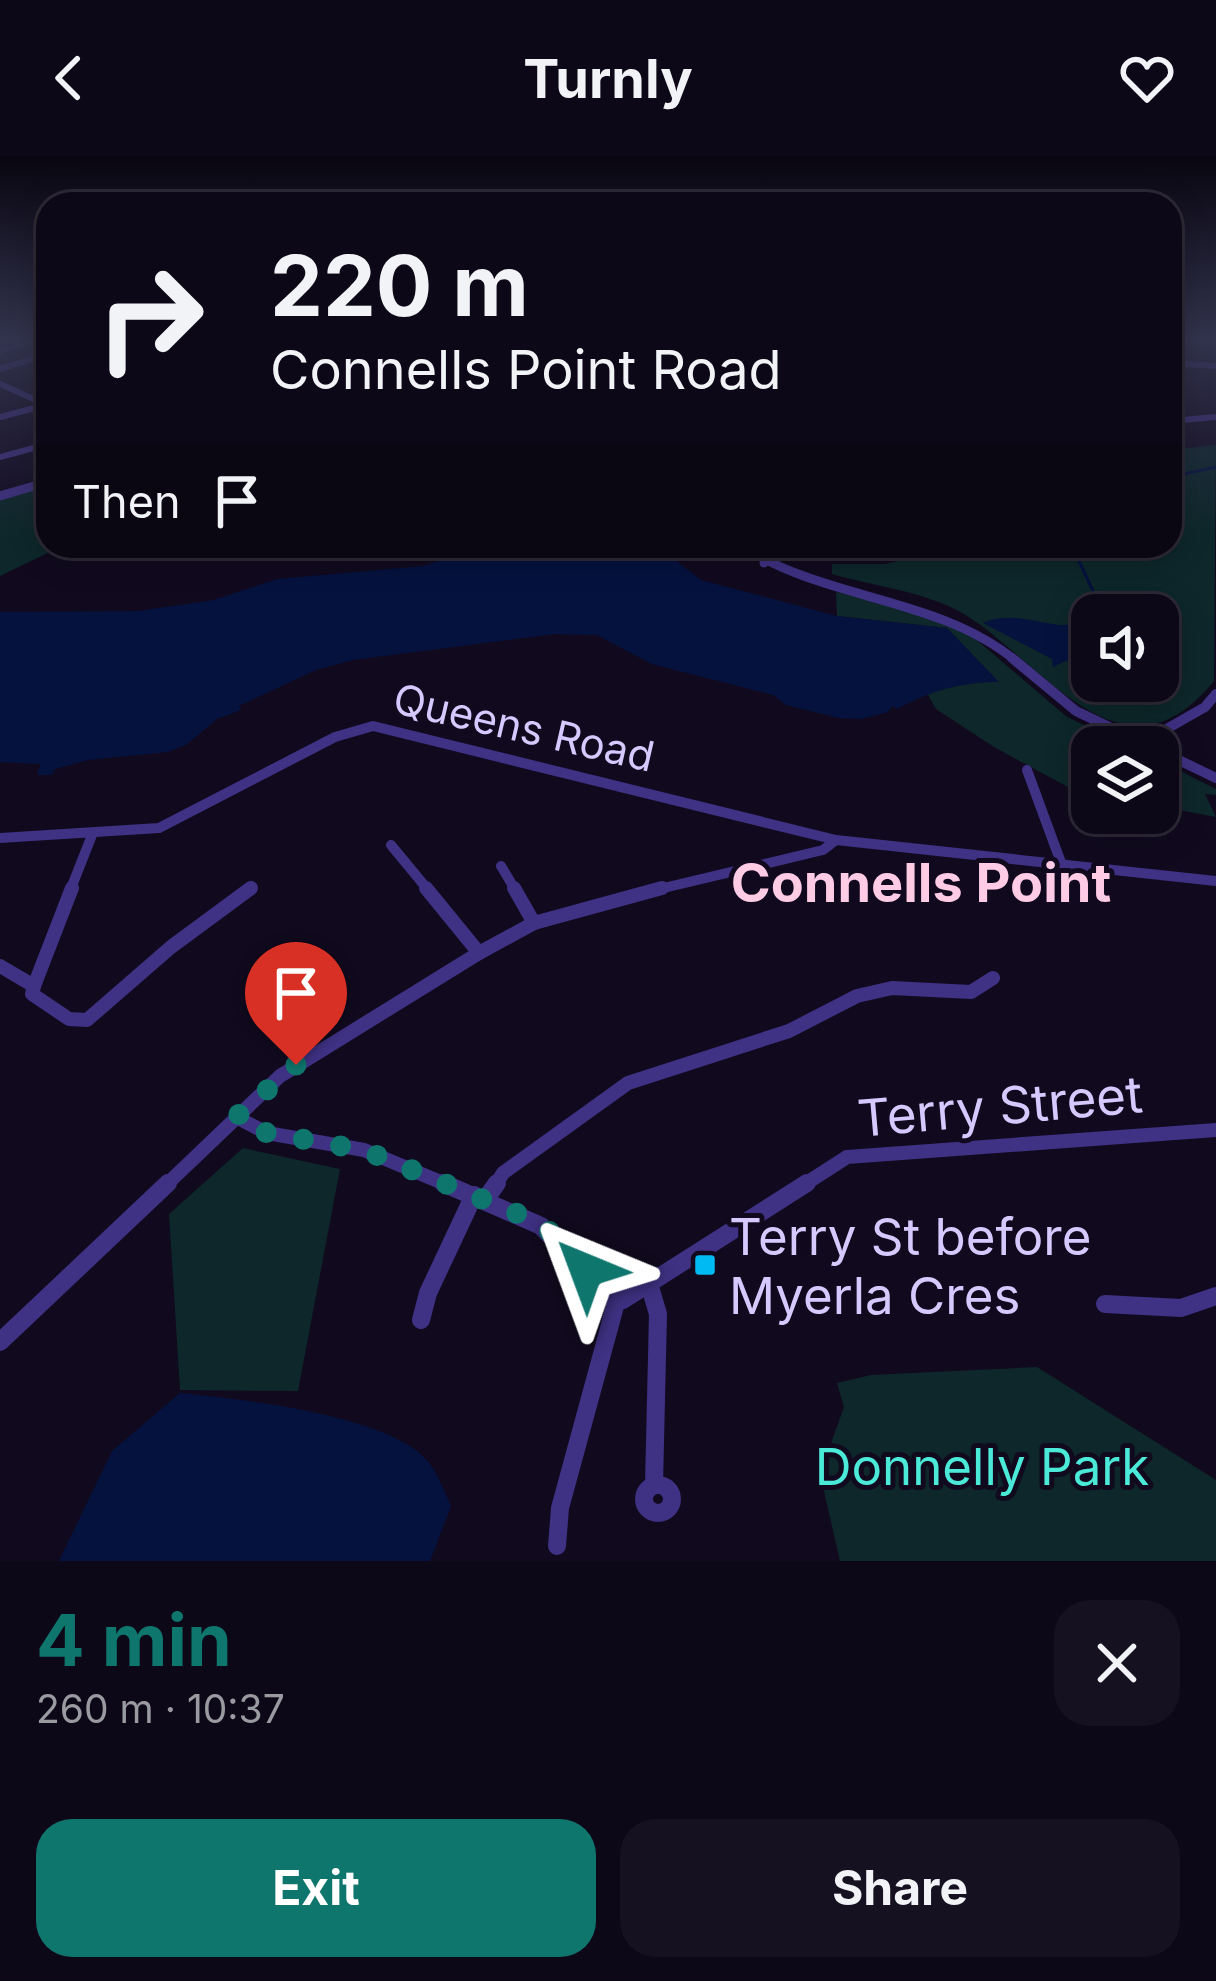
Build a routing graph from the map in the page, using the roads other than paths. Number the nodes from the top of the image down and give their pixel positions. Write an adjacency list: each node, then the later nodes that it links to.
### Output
1 (36, 408): 2 (street)
2 (0, 417)
3 (1216, 417): 4 (street)
4 (1182, 421)
5 (36, 447): 6 (street)
6 (0, 457)
7 (36, 486): 8 (street)
8 (0, 496)
9 (758, 558): 11 (street)
10 (769, 558): 11 (street)
11 (764, 563): 13 (street)
12 (1216, 694): 14 (street)
13 (1107, 726)
14 (1178, 726)
15 (1179, 761): 17 (street)
16 (1027, 770): 23 (street)
17 (1216, 778)
18 (92, 836): 19 (street, Queens Road); 20 (street, Queens Road); 30 (street)
19 (0, 838)
20 (836, 840): 23 (street, Queens Road); 26 (street)
21 (392, 845): 27 (street)
22 (501, 866): 26 (street)
23 (1063, 868): 24 (street, Queens Road)
24 (1216, 881)
25 (251, 888): 30 (street)
26 (535, 923): 27 (street)
27 (479, 953): 31 (street)
28 (0, 966): 30 (street)
29 (992, 978): 33 (street)
30 (34, 986)
31 (236, 1117): 33 (street); 39 (street)
32 (1216, 1130): 34 (street, Terry Street)
33 (479, 1198): 36 (street); 38 (street)
34 (650, 1287): 36 (street, Terry Street); 40 (street)
35 (1216, 1296): 37 (street)
36 (617, 1299): 41 (street)
37 (1105, 1304)
38 (421, 1320)
39 (0, 1340)
40 (654, 1484)
41 (557, 1546)

